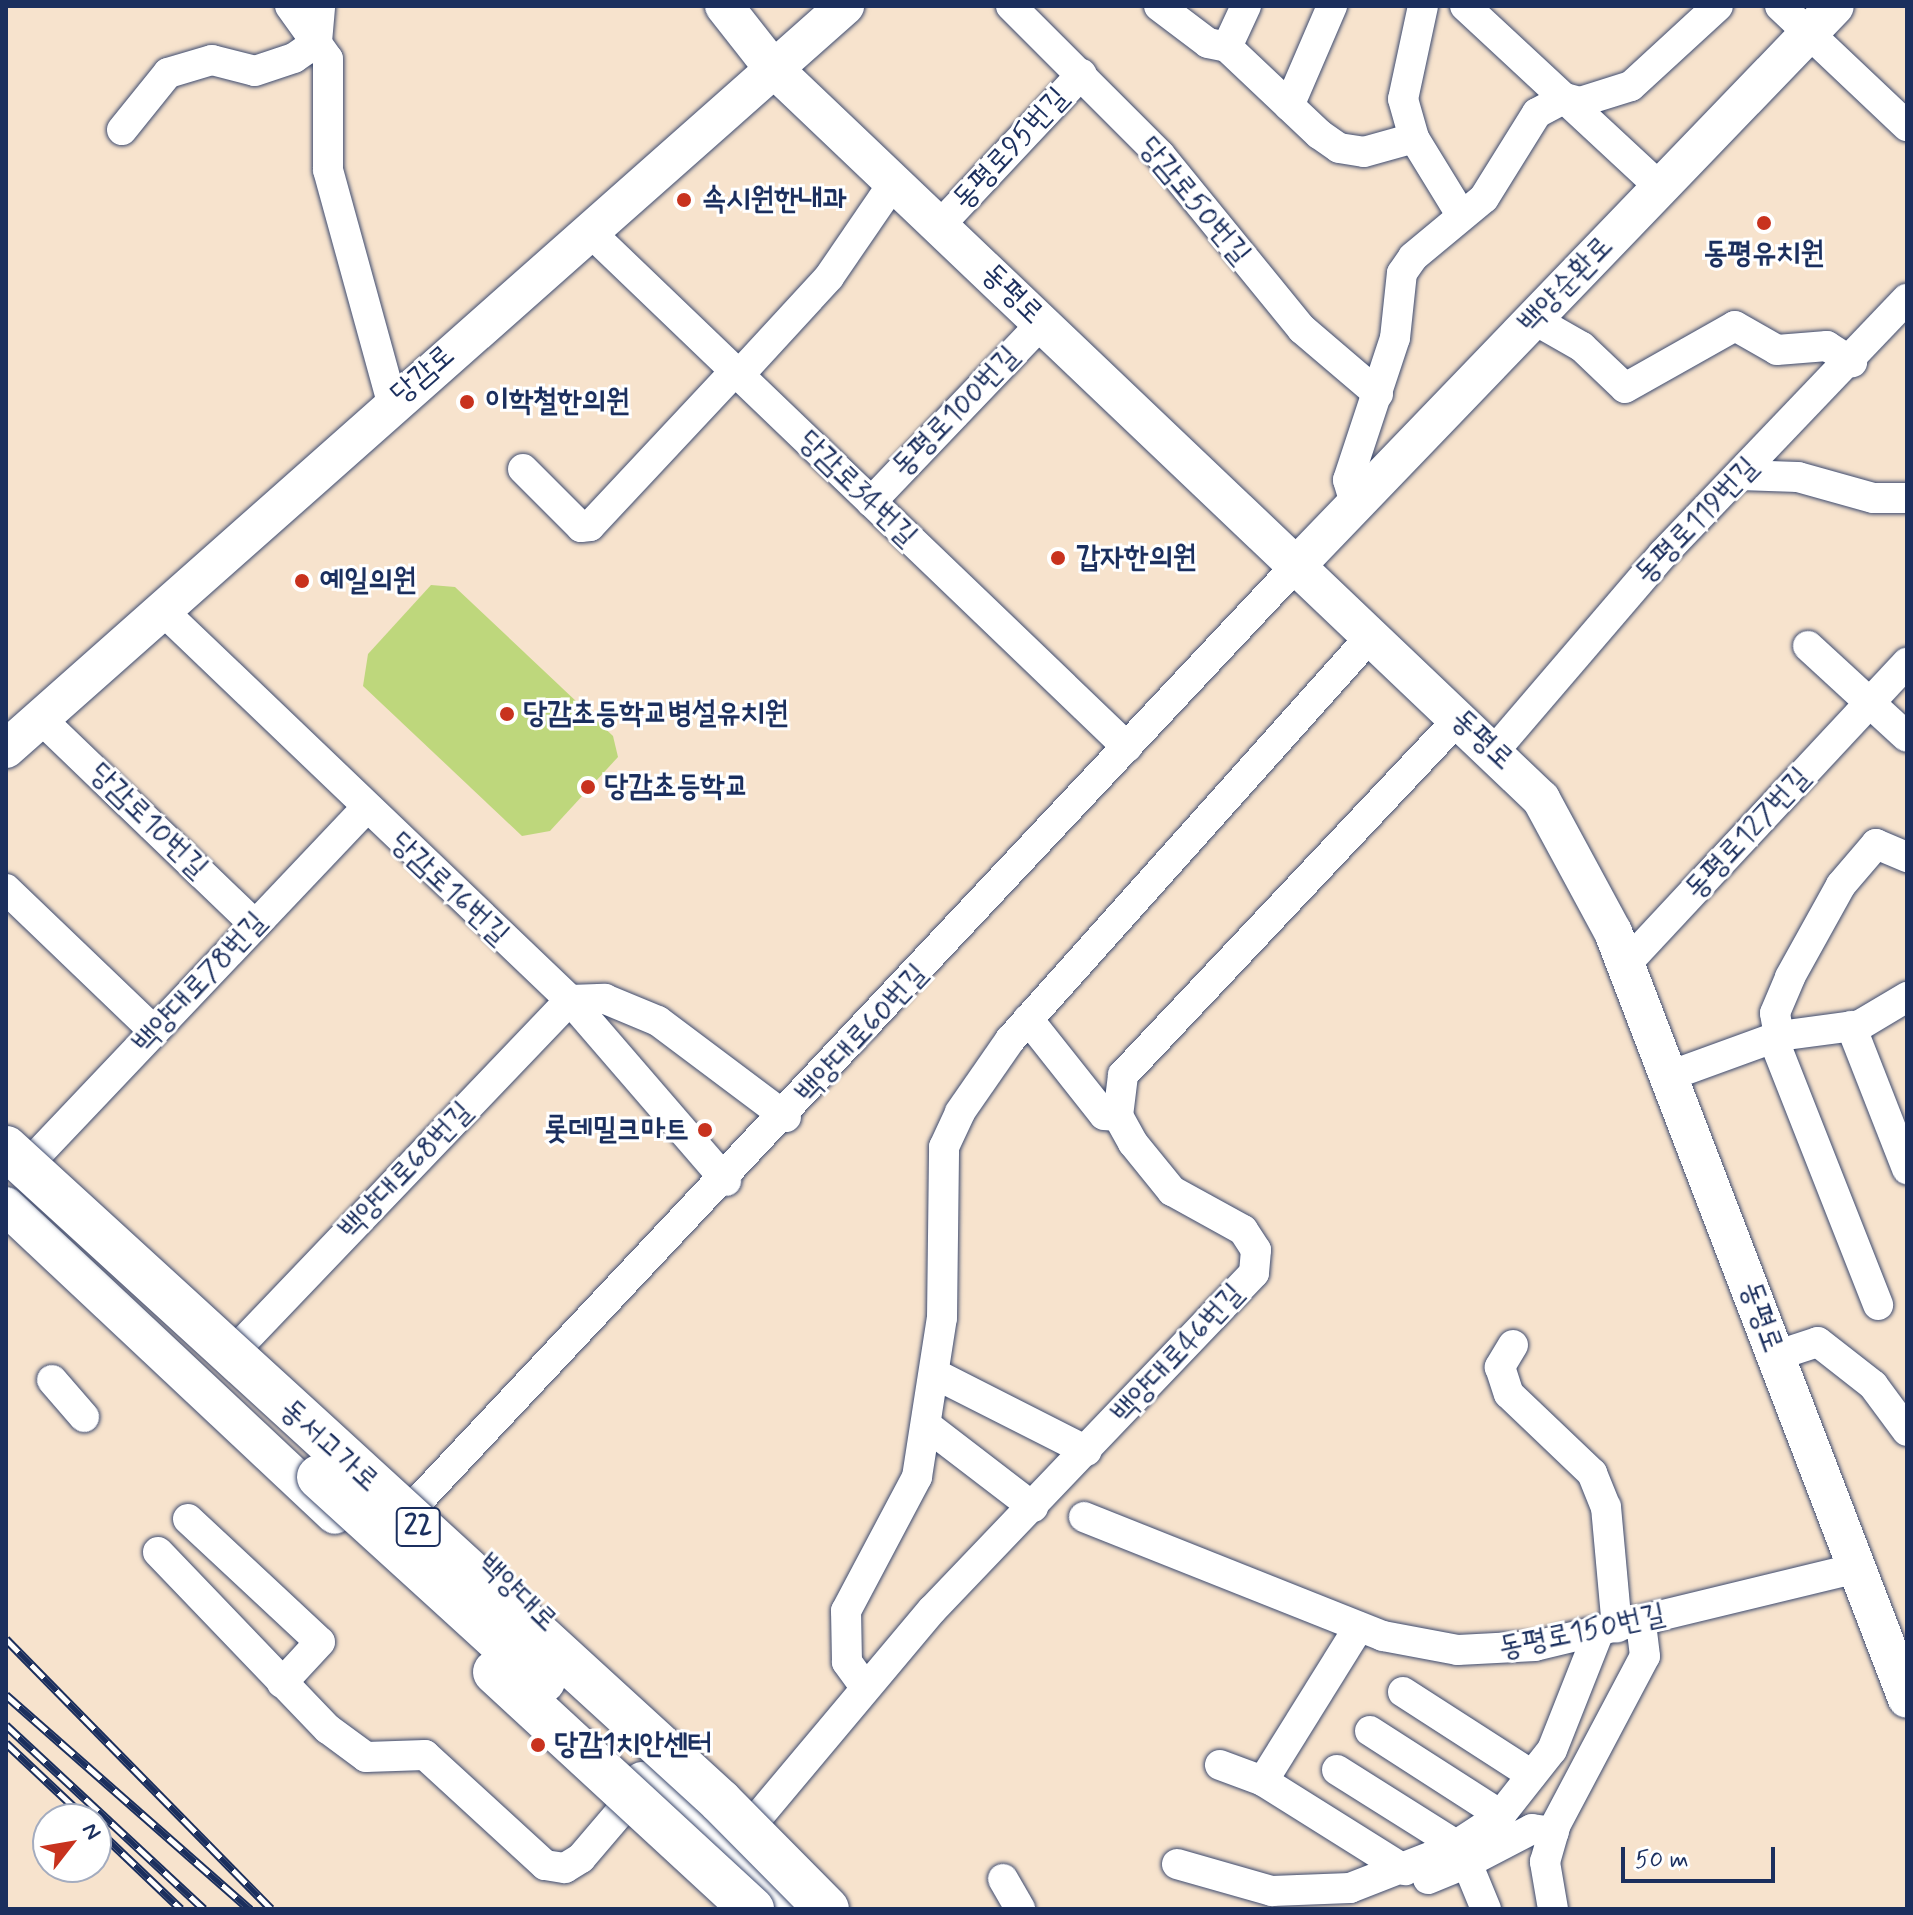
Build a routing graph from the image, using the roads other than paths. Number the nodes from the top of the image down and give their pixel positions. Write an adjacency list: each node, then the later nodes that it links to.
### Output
1 (290, 6): 14 (street)
2 (320, 6): 14 (street)
3 (724, 6): 16 (main road, 동평로)
4 (845, 6): 16 (main road, 당감로)
5 (1011, 6): 17 (street, 당감로50번길)
6 (1159, 6): 15 (street)
7 (1246, 6): 15 (street)
8 (1332, 6): 19 (street)
9 (1423, 6): 22 (street)
10 (1465, 6): 18 (street)
11 (1718, 6): 18 (street)
12 (1780, 6): 13 (street)
13 (1822, 19): 20 (street); 24 (main road, 백양순환로)
14 (317, 42): 21 (street); 34 (street)
15 (1227, 47): 19 (street)
16 (772, 67): 23 (main road, 동평로); 27 (main road, 당감로)
17 (1082, 74): 26 (street, 동평로95번길); 33 (street, 당감로50번길)
18 (1565, 98): 24 (street); 25 (street)
19 (1289, 106): 22 (street)
20 (1907, 126)
21 (122, 130)
22 (1414, 138): 25 (street)
23 (894, 182): 26 (main road, 동평로); 32 (street)
24 (1660, 187): 29 (main road, 백양순환로)
25 (1460, 213): 33 (street)
26 (940, 225): 30 (main road, 동평로)
27 (588, 230): 32 (street, 당감로34번길); 34 (main road, 당감로)
28 (1907, 299): 31 (street, 동평로119번길)
29 (1533, 319): 31 (street); 39 (main road, 백양순환로)
30 (1042, 323): 38 (street, 동평로100번길); 40 (main road, 동평로)
31 (1852, 362): 36 (street, 동평로119번길)
32 (737, 373): 35 (street); 38 (street, 당감로34번길)
33 (1378, 394): 39 (street)
34 (392, 402): 41 (main road, 당감로)
35 (523, 469)
36 (1740, 475): 37 (street); 51 (street, 동평로119번길)
37 (1907, 498)
38 (871, 502): 49 (street, 당감로34번길)
39 (1355, 503): 40 (main road, 백양순환로)
40 (1298, 564): 42 (main road, 동평로); 49 (street, 백양대로60번길)
41 (160, 608): 46 (main road, 당감로); 52 (street, 당감로16번길)
42 (1371, 636): 47 (main road, 동평로); 59 (street)
43 (1808, 646): 45 (street)
44 (1907, 663): 45 (street, 동평로127번길)
45 (1870, 703): 48 (street); 56 (street, 동평로127번길)
46 (40, 718): 50 (main road, 당감로); 55 (street, 당감로10번길)
47 (1459, 719): 51 (main road, 동평로); 64 (street)
48 (1907, 737)
49 (1127, 747): 65 (street, 백양대로60번길)
50 (6, 749)
51 (1495, 750): 56 (main road, 동평로)
52 (363, 811): 55 (street, 백양대로78번길); 58 (street, 당감로16번길)
53 (1907, 857): 62 (street)
54 (6, 889): 61 (street)
55 (255, 925): 61 (street, 백양대로78번길)
56 (1626, 964): 63 (main road, 동평로)
57 (1907, 997): 60 (street)
58 (570, 1000): 65 (street); 69 (street, 당감로16번길); 72 (street, 백양대로68번길)
59 (1028, 1019): 64 (street); 75 (street)
60 (1851, 1026): 62 (street); 68 (street)
61 (154, 1031): 67 (street, 백양대로78번길)
62 (1776, 1037): 63 (street); 71 (street)
63 (1669, 1076): 74 (main road, 동평로)
64 (1118, 1116): 80 (street, 백양대로46번길)
65 (786, 1117): 69 (street, 백양대로60번길)
66 (6, 1126): 67 (main road)
67 (16, 1161): 72 (highway, 동서고가로 / 22, bridge); 86 (highway, 동서고가로 / 22, bridge)
68 (1907, 1169)
69 (726, 1181): 81 (street, 백양대로60번길)
70 (6, 1206): 85 (main road, 백양대로)
71 (1878, 1305)
72 (226, 1341): 81 (main road, 백양대로); 116 (highway, 동서고가로 / 22, bridge); 118 (highway, bridge)
73 (1513, 1345): 92 (street)
74 (1775, 1356): 79 (street); 89 (main road, 동평로)
75 (935, 1374): 78 (street); 80 (street)
76 (52, 1380): 77 (street)
77 (84, 1417)
78 (926, 1425): 82 (street); 94 (street)
79 (1907, 1431)
80 (1087, 1451): 82 (street, 백양대로46번길)
81 (422, 1501): 85 (street, 백양대로60번길); 88 (main road, 백양대로)
82 (1033, 1507): 94 (street, 백양대로46번길)
83 (1084, 1517): 91 (street, 동평로150번길)
84 (188, 1519): 93 (street)
85 (346, 1525): 90 (main road, 백양대로)
86 (386, 1541): 113 (highway, bridge); 115 (highway, 동서고가로 / 22, bridge)
87 (158, 1552): 93 (street)
88 (491, 1568): 90 (main road); 105 (main road, 백양대로)
89 (1858, 1568): 92 (street, 동평로150번길); 96 (main road, 동평로)
90 (448, 1611): 98 (main road, 백양대로)
91 (1359, 1627): 92 (street, 동평로150번길); 102 (street)
92 (1619, 1627): 101 (street); 106 (street)
93 (282, 1683): 103 (street)
94 (865, 1687): 105 (street, 백양대로46번길)
95 (1403, 1692): 101 (street)
96 (1907, 1699)
97 (1370, 1731): 104 (street)
98 (597, 1744): 103 (main road, 백양대로); 114 (main road, 백양대로)
99 (1220, 1765): 102 (street)
100 (1337, 1770): 107 (street)
101 (1532, 1775): 104 (street)
102 (1263, 1781): 109 (street)
103 (639, 1790): 112 (main road, 백양대로)
104 (1501, 1815): 107 (street)
105 (759, 1816): 117 (main road, 백양대로)
106 (1554, 1832): 107 (street); 121 (street)
107 (1462, 1854): 109 (street); 111 (street); 120 (street)
108 (1177, 1864): 111 (street)
109 (1405, 1870): 111 (street)
110 (1003, 1879): 119 (street)
111 (1336, 1889)
112 (742, 1909)
113 (752, 1909)
114 (780, 1909)
115 (788, 1909)
116 (827, 1909)
117 (840, 1909)
118 (854, 1909)
119 (1020, 1909)
120 (1486, 1909)
121 (1553, 1909)

